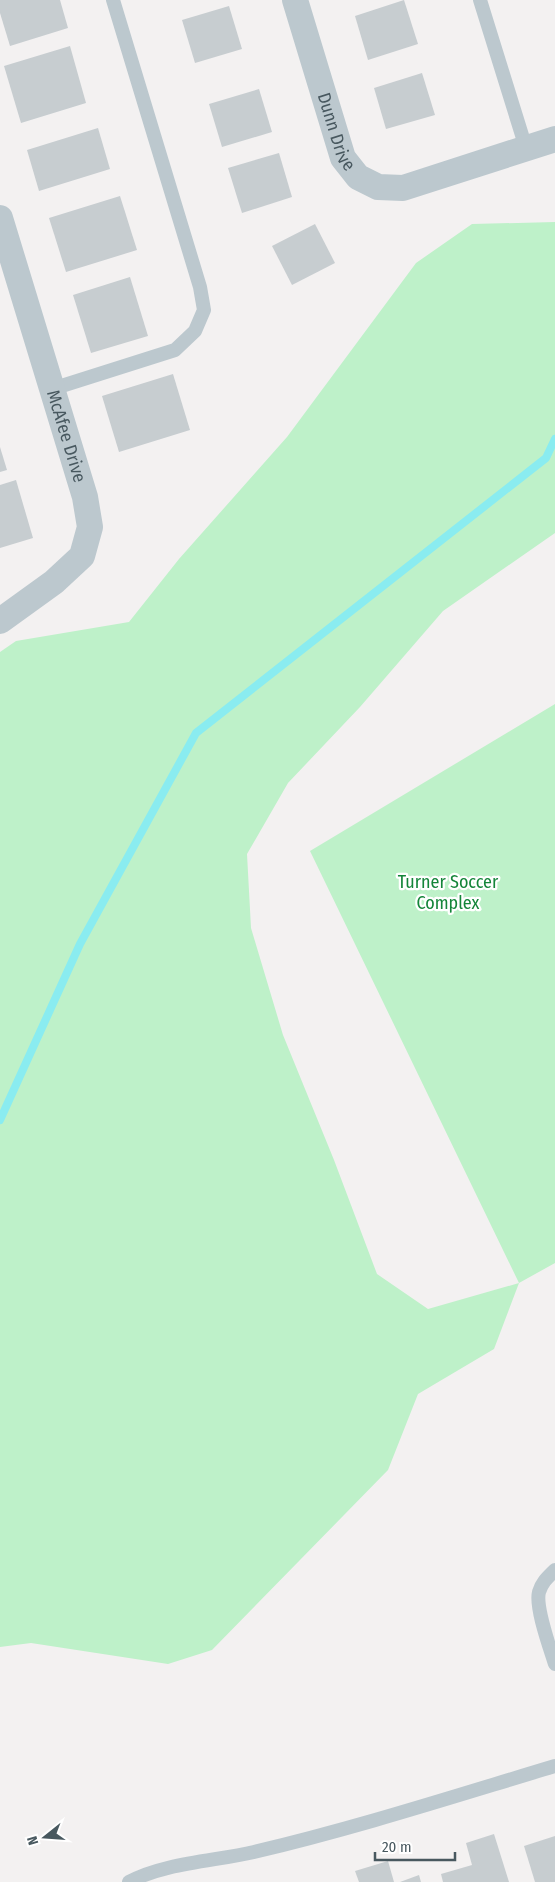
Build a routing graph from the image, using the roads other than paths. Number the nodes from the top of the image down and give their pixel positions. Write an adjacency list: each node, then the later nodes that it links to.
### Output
1 (113, 0): 7 (lane)
2 (295, 0): 5 (street, Dunn Drive)
3 (480, 0): 5 (lane)
4 (555, 139): 5 (street, Dunn Drive)
5 (526, 148)
6 (0, 218): 7 (street, McAfee Drive)
7 (52, 389): 8 (street, McAfee Drive)
8 (0, 621)
9 (555, 1570): 10 (lane)
10 (555, 1664)
11 (555, 1766): 12 (lane)
12 (129, 1882)

